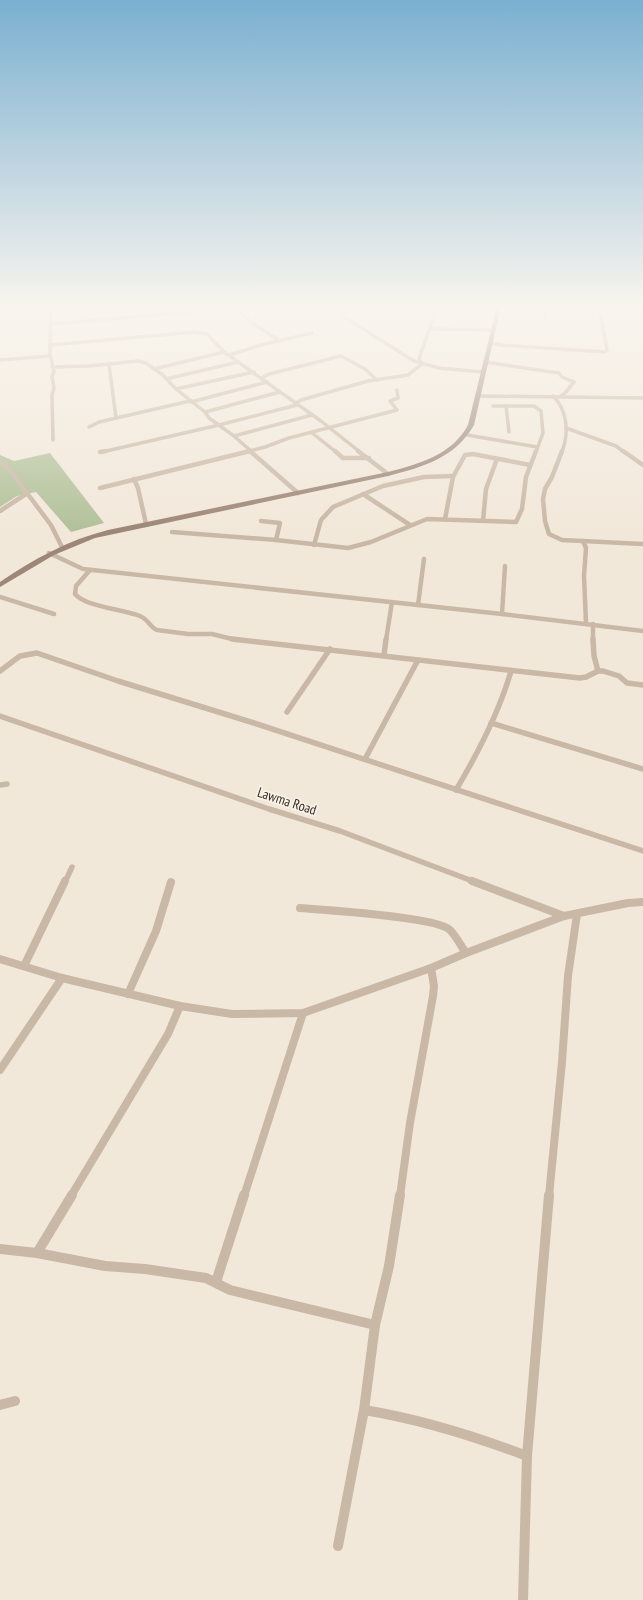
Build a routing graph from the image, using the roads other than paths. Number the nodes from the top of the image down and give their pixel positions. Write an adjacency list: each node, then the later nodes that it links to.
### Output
1 (53, 381): 33 (street)
2 (111, 381): 24 (street)
3 (168, 381): 10 (street)
4 (214, 381): 10 (street)
5 (374, 381): 19 (street)
6 (482, 381): 13 (main road)
7 (571, 381): 15 (street)
8 (267, 382): 9 (street); 12 (street)
9 (248, 388): 16 (street); 18 (street)
10 (176, 389): 18 (street)
11 (397, 390): 27 (street)
12 (280, 392): 16 (street); 19 (street)
13 (479, 396): 14 (street); 31 (main road)
14 (553, 396): 15 (street); 28 (street)
15 (561, 396): 17 (street)
16 (259, 397): 22 (street)
17 (643, 398)
18 (191, 401): 22 (street); 24 (street)
19 (297, 404): 23 (street); 25 (street)
20 (493, 406): 21 (street)
21 (506, 406): 30 (street); 34 (street)
22 (205, 412): 25 (street)
23 (312, 415): 27 (street); 32 (street)
24 (116, 418): 26 (street)
25 (219, 425): 32 (street); 36 (street)
26 (89, 428)
27 (330, 428): 29 (street); 37 (street)
28 (566, 428): 41 (street); 57 (street)
29 (311, 432): 35 (street); 37 (street)
30 (509, 432)
31 (467, 435): 34 (street); 42 (main road)
32 (234, 436): 35 (street)
33 (53, 440)
34 (537, 447): 40 (street)
35 (249, 450): 44 (street); 46 (street)
36 (100, 452)
37 (369, 458): 42 (street)
38 (497, 459): 40 (street); 43 (street); 52 (street)
39 (0, 462): 47 (street)
40 (530, 465): 52 (street)
41 (643, 465)
42 (388, 474): 46 (main road)
43 (452, 476): 48 (street); 50 (street)
44 (134, 479): 45 (street); 53 (street)
45 (100, 488)
46 (298, 493): 53 (main road)
47 (26, 494): 49 (street); 60 (street)
48 (363, 494): 54 (street); 59 (street)
49 (0, 511)
50 (446, 519): 52 (street); 54 (street)
51 (261, 521): 56 (street)
52 (483, 521)
53 (146, 524): 60 (main road)
54 (410, 525): 59 (street)
55 (172, 532): 56 (street)
56 (276, 540): 59 (street)
57 (583, 541): 58 (street); 71 (street)
58 (643, 544)
59 (314, 545)
60 (62, 547): 61 (main road)
61 (49, 554): 64 (street); 65 (main road)
62 (424, 559): 68 (street)
63 (505, 566): 70 (street)
64 (90, 570): 67 (street); 74 (street)
65 (0, 585)
66 (0, 598): 69 (street)
67 (392, 602): 68 (street); 75 (street)
68 (418, 605): 70 (street)
69 (54, 614)
70 (502, 614): 71 (street)
71 (586, 623): 72 (street)
72 (593, 624): 73 (street); 79 (street)
73 (643, 631)
74 (330, 649): 75 (street); 81 (street)
75 (384, 655): 76 (street)
76 (418, 660): 78 (street); 84 (street)
77 (0, 671): 84 (street)
78 (511, 671): 79 (street); 83 (street)
79 (598, 671): 80 (street)
80 (643, 685)
81 (287, 712)
82 (0, 716): 95 (street, Lawma Road)
83 (491, 723): 85 (street); 88 (street)
84 (365, 759): 88 (street)
85 (643, 770)
86 (7, 784): 87 (street)
87 (0, 785)
88 (456, 790): 89 (street)
89 (643, 851)
90 (72, 867): 98 (street)
91 (171, 882): 101 (street)
92 (643, 902): 94 (street)
93 (300, 908): 96 (street)
94 (577, 914): 95 (street); 112 (street)
95 (564, 916): 96 (street)
96 (466, 953): 99 (street)
97 (0, 959): 98 (street)
98 (24, 966): 100 (street)
99 (431, 968): 103 (street); 108 (street)
100 (62, 978): 101 (street); 104 (street)
101 (128, 994): 102 (street)
102 (180, 1006): 103 (street); 106 (street)
103 (303, 1013): 107 (street)
104 (0, 1070)
105 (0, 1249): 106 (street)
106 (37, 1253): 107 (street)
107 (216, 1282): 108 (street)
108 (375, 1325): 111 (street)
109 (15, 1401): 110 (street)
110 (0, 1405)
111 (364, 1410): 112 (street); 113 (street)
112 (527, 1456): 114 (street)
113 (338, 1546)
114 (523, 1600)

